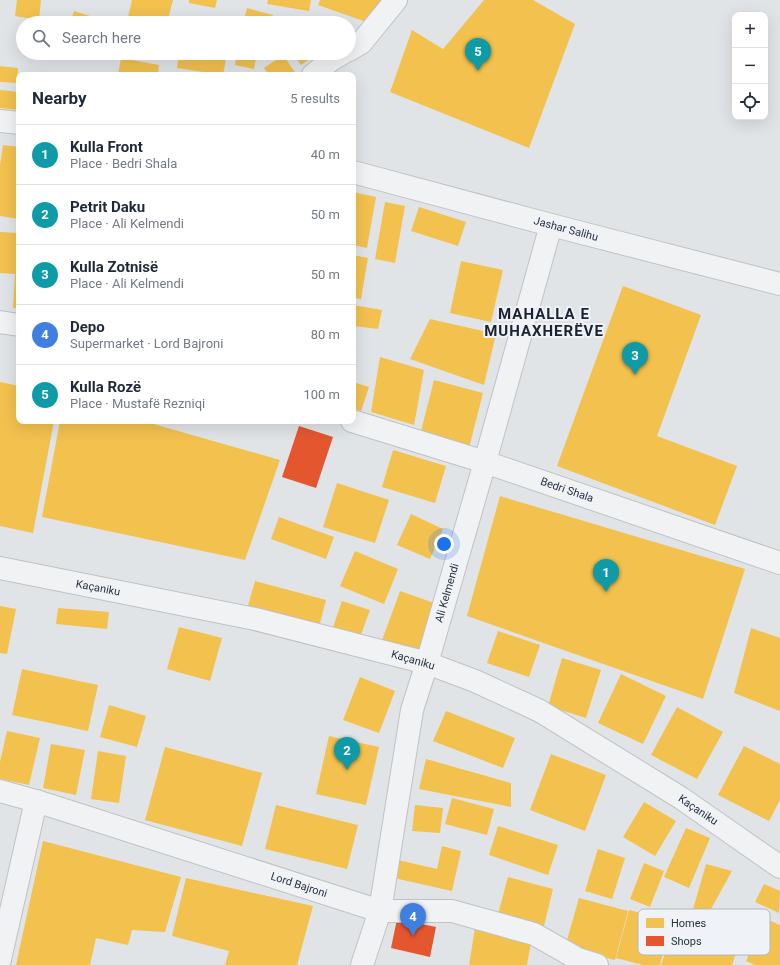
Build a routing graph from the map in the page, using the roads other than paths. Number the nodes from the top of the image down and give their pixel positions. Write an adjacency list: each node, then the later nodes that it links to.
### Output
1 (396, 0): 2 (street)
2 (356, 46)
3 (331, 60): 4 (street)
4 (317, 72)
5 (0, 121): 6 (street)
6 (16, 123)
7 (356, 173): 8 (street, Jashar Salihu)
8 (551, 225): 9 (street, Jashar Salihu); 13 (street, Ali Kelmendi)
9 (780, 284)
10 (0, 322): 11 (street)
11 (16, 325)
12 (356, 422): 13 (street, Bedri Shala)
13 (485, 462): 14 (street, Bedri Shala); 16 (street, Ali Kelmendi)
14 (780, 562)
15 (0, 568): 16 (street, Kaçaniku)
16 (427, 663): 19 (street, Kaçaniku); 20 (street, Ali Kelmendi)
17 (0, 791): 18 (street, Lord Bajroni)
18 (36, 801): 20 (street, Lord Bajroni); 21 (street)
19 (780, 867)
20 (380, 911): 22 (street, Ali Kelmendi); 23 (street, Lord Bajroni)
21 (0, 959)
22 (362, 965)
23 (597, 965)

